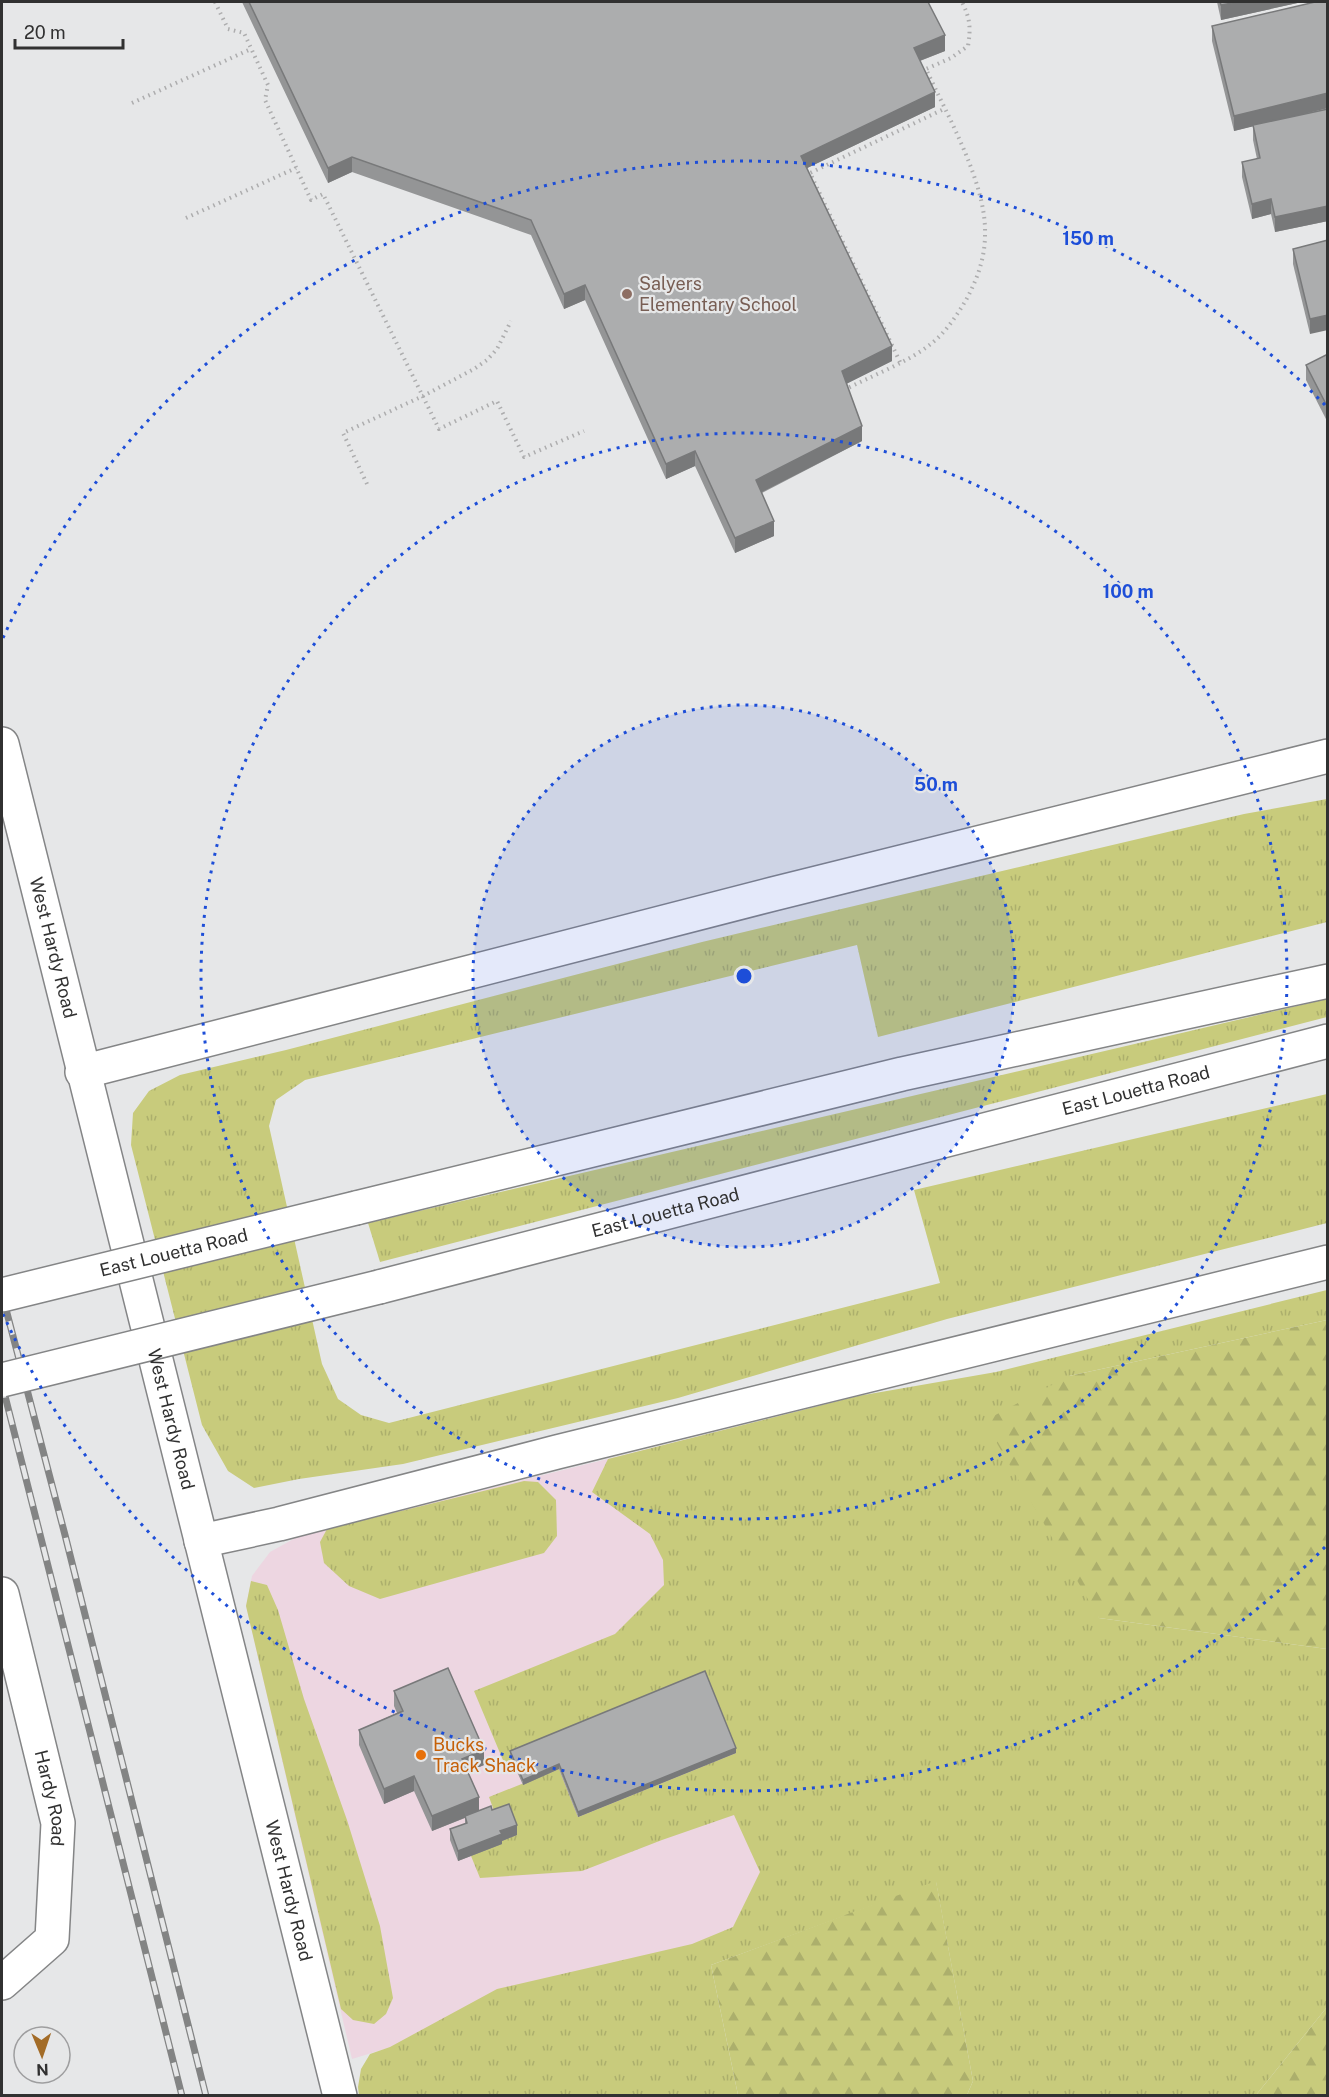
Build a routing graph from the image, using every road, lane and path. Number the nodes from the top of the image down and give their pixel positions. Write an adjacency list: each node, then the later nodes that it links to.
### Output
1 (215, 2): 3 (path)
2 (962, 2): 5 (path)
3 (251, 49): 4 (path); 6 (path)
4 (132, 103)
5 (944, 109): 9 (path); 9 (path)
6 (296, 168): 7 (path); 11 (path)
7 (186, 218)
8 (511, 321): 11 (path)
9 (900, 362): 10 (path)
10 (843, 390)
11 (423, 396): 12 (path); 13 (path)
12 (584, 431)
13 (367, 484)
14 (2, 744): 18 (main road, West Hardy Road)
15 (1328, 756): 18 (main road)
16 (1328, 981): 20 (main road, East Louetta Road, bridge)
17 (1328, 1041): 21 (main road, East Louetta Road, bridge)
18 (82, 1072): 22 (main road, West Hardy Road)
19 (1328, 1262): 22 (main road)
20 (2, 1295)
21 (2, 1380)
22 (201, 1541): 25 (main road, West Hardy Road)
23 (2, 1594): 24 (main road, Hardy Road)
24 (2, 1983)
25 (340, 2096)

